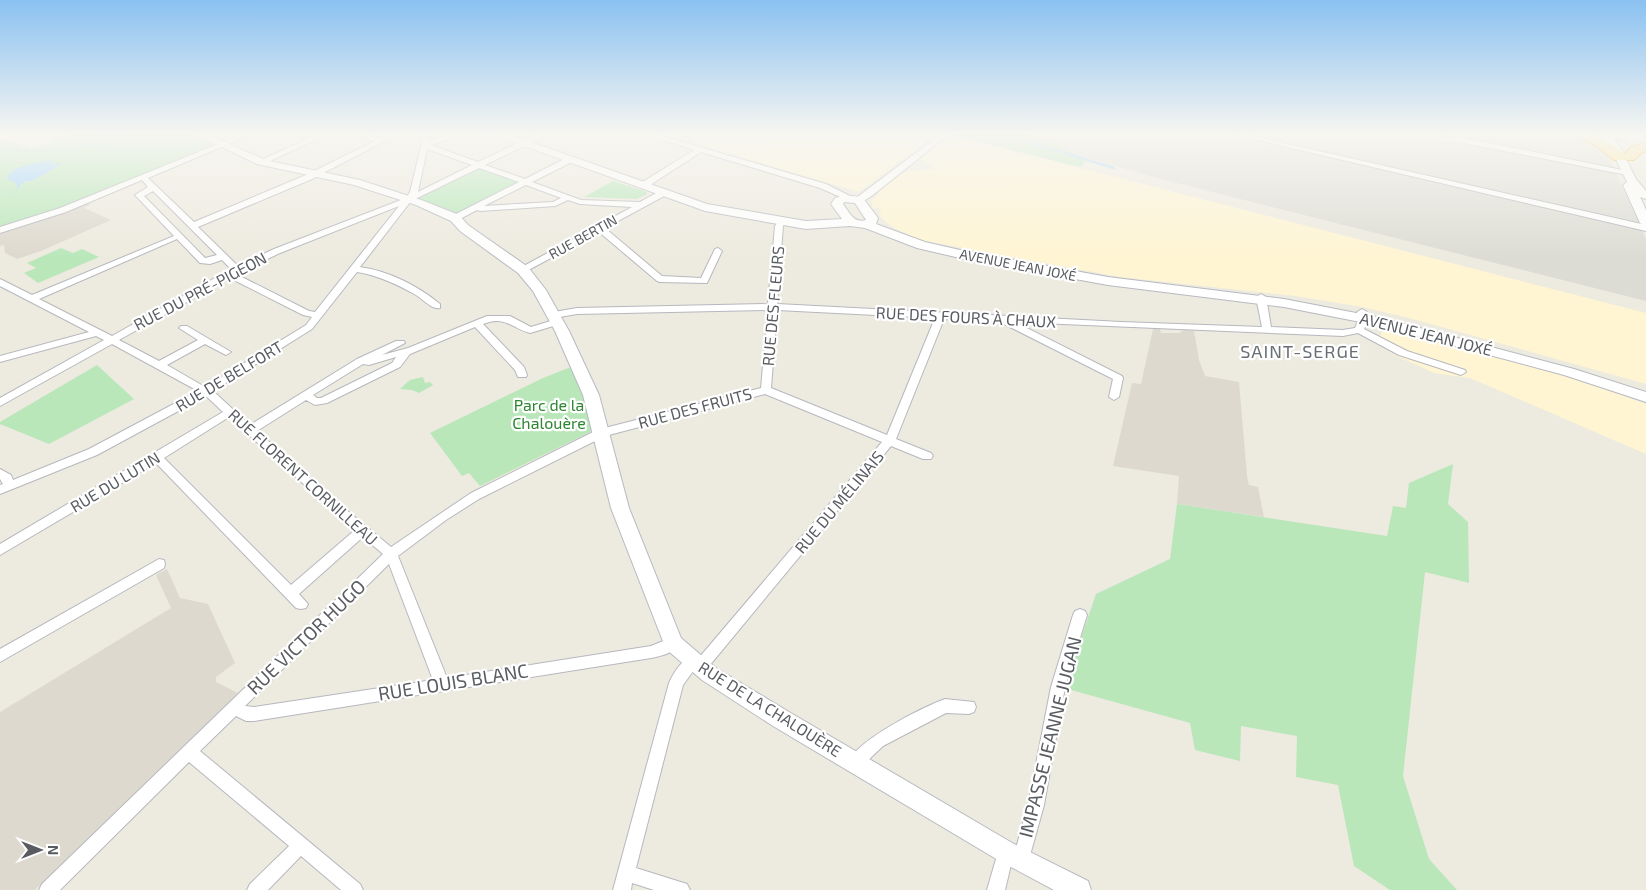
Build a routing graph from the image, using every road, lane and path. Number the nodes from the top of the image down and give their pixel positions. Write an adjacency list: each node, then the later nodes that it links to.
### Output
1 (147, 176): 16 (street)
2 (309, 176): 35 (street)
3 (321, 176): 24 (main road, RUE DE LA CHALOUÈRE)
4 (419, 176): 24 (street)
5 (457, 176): 24 (street, RUE DU PRÉ-PIGEON)
6 (511, 176): 17 (street)
7 (540, 176): 17 (street)
8 (617, 176): 18 (main road)
9 (659, 176): 18 (street)
10 (788, 176): 25 (street)
11 (892, 176): 25 (street)
12 (1417, 176): 37 (street)
13 (1626, 176): 34 (main road)
14 (1630, 176): 22 (main road)
15 (1636, 176): 20 (main road)
16 (143, 177): 19 (street); 38 (street)
17 (528, 182): 23 (street); 27 (street)
18 (644, 185): 21 (main road)
19 (154, 187): 35 (street); 42 (street)
20 (1646, 191)
21 (663, 192): 26 (street, RUE BERTIN); 30 (main road)
22 (1646, 196)
23 (569, 198): 26 (street); 27 (street)
24 (409, 199): 29 (main road, RUE DE LA CHALOUÈRE); 43 (street, RUE DE BELFORT); 45 (street, RUE DU PRÉ-PIGEON)
25 (853, 199): 28 (main road); 32 (main road)
26 (642, 204): 36 (street, RUE BERTIN)
27 (476, 209): 29 (street)
28 (842, 211): 31 (main road); 33 (main road)
29 (455, 218): 44 (main road, RUE DE LA CHALOUÈRE)
30 (782, 222): 33 (main road); 51 (street, RUE DES FLEURS)
31 (850, 222): 32 (main road, AVENUE JEAN JOXÉ); 33 (main road)
32 (869, 222): 39 (main road, AVENUE JEAN JOXÉ)
33 (827, 223)
34 (1646, 223)
35 (192, 226): 42 (street)
36 (600, 228): 41 (street); 44 (street, RUE BERTIN)
37 (1646, 228)
38 (0, 230)
39 (896, 234): 47 (main road, AVENUE JEAN JOXÉ)
40 (174, 238): 48 (street)
41 (718, 251)
42 (223, 256): 45 (street)
43 (355, 269): 50 (street); 53 (street, RUE DE BELFORT)
44 (523, 270): 54 (main road, RUE DE LA CHALOUÈRE)
45 (233, 272): 53 (street); 61 (street, RUE DU PRÉ-PIGEON)
46 (0, 282): 48 (street, RUE FLORENT CORNILLEAU)
47 (1202, 293): 49 (main road, AVENUE JEAN JOXÉ)
48 (32, 298): 60 (street, RUE FLORENT CORNILLEAU)
49 (1261, 299): 56 (main road, AVENUE JEAN JOXÉ); 59 (street)
50 (438, 306)
51 (773, 307): 52 (street, RUE DES FOURS À CHAUX); 54 (street, RUE DES FOURS À CHAUX); 69 (street, RUE DES FLEURS)
52 (941, 315): 55 (street, RUE DES FOURS À CHAUX); 79 (street, RUE DU MÉLINAIS)
53 (319, 316): 70 (street, RUE DE BELFORT)
54 (556, 319): 57 (street, RUE DES FOURS À CHAUX); 78 (main road, RUE DE LA CHALOUÈRE)
55 (1004, 320): 59 (street, RUE DES FOURS À CHAUX); 73 (street)
56 (1361, 320): 59 (street, RUE DES FOURS À CHAUX); 67 (street); 71 (main road, AVENUE JEAN JOXÉ); 74 (main road, AVENUE JEAN JOXÉ)
57 (476, 322): 63 (street, RUE DES FOURS À CHAUX); 68 (street)
58 (184, 328): 62 (street)
59 (1267, 330)
60 (97, 333): 61 (street, RUE FLORENT CORNILLEAU); 65 (street)
61 (111, 339): 66 (street, RUE FLORENT CORNILLEAU); 75 (street, RUE DU PRÉ-PIGEON)
62 (205, 340): 64 (street); 66 (street)
63 (403, 348): 72 (street, RUE DES FOURS À CHAUX); 72 (street)
64 (226, 352)
65 (0, 359)
66 (159, 365): 70 (street, RUE FLORENT CORNILLEAU)
67 (1461, 372)
68 (522, 375)
69 (766, 390): 78 (street, RUE DES FRUITS); 79 (street, RUE DES FRUITS)
70 (206, 391): 76 (street, RUE FLORENT CORNILLEAU); 83 (street, RUE DE BELFORT)
71 (1646, 391)
72 (306, 395): 77 (street, RUE DES FOURS À CHAUX)
73 (1114, 397)
74 (1646, 397)
75 (0, 403)
76 (230, 412): 77 (street, RUE FLORENT CORNILLEAU); 81 (street, RUE DU LUTIN)
77 (250, 430): 84 (street, RUE FLORENT CORNILLEAU)
78 (601, 433): 86 (street, RUE VICTOR HUGO); 91 (main road, RUE DE LA CHALOUÈRE)
79 (890, 440): 80 (street, RUE DES FRUITS); 93 (street, RUE DU MÉLINAIS)
80 (927, 456)
81 (157, 457): 85 (street, RUE DU LUTIN); 88 (street)
82 (0, 473): 83 (street)
83 (5, 488)
84 (362, 531): 86 (street, RUE FLORENT CORNILLEAU); 88 (street)
85 (0, 550)
86 (391, 554): 94 (street); 96 (street, RUE VICTOR HUGO)
87 (159, 564): 92 (street)
88 (291, 593): 89 (street)
89 (301, 604)
90 (1080, 615): 100 (street, IMPASSE JEANNE JUGAN)
91 (673, 643): 93 (main road, RUE DE LA CHALOUÈRE); 94 (street, RUE LOUIS BLANC)
92 (0, 656)
93 (696, 664): 98 (main road, RUE DE LA CHALOUÈRE); 101 (street, RUE DU MÉLINAIS)
94 (442, 684): 96 (street, RUE LOUIS BLANC)
95 (969, 707): 98 (street)
96 (234, 708): 97 (street, RUE VICTOR HUGO)
97 (189, 753): 99 (street); 102 (street, RUE VICTOR HUGO)
98 (856, 762): 100 (main road, RUE DE LA CHALOUÈRE)
99 (301, 845): 103 (street); 104 (street)
100 (1013, 856): 107 (street, IMPASSE JEANNE JUGAN); 108 (main road, RUE DE LA CHALOUÈRE)
101 (626, 873): 105 (street, RUE DU MÉLINAIS); 106 (street)
102 (48, 890)
103 (256, 890)
104 (354, 890)
105 (622, 890)
106 (681, 890)
107 (996, 890)
108 (1079, 890)

